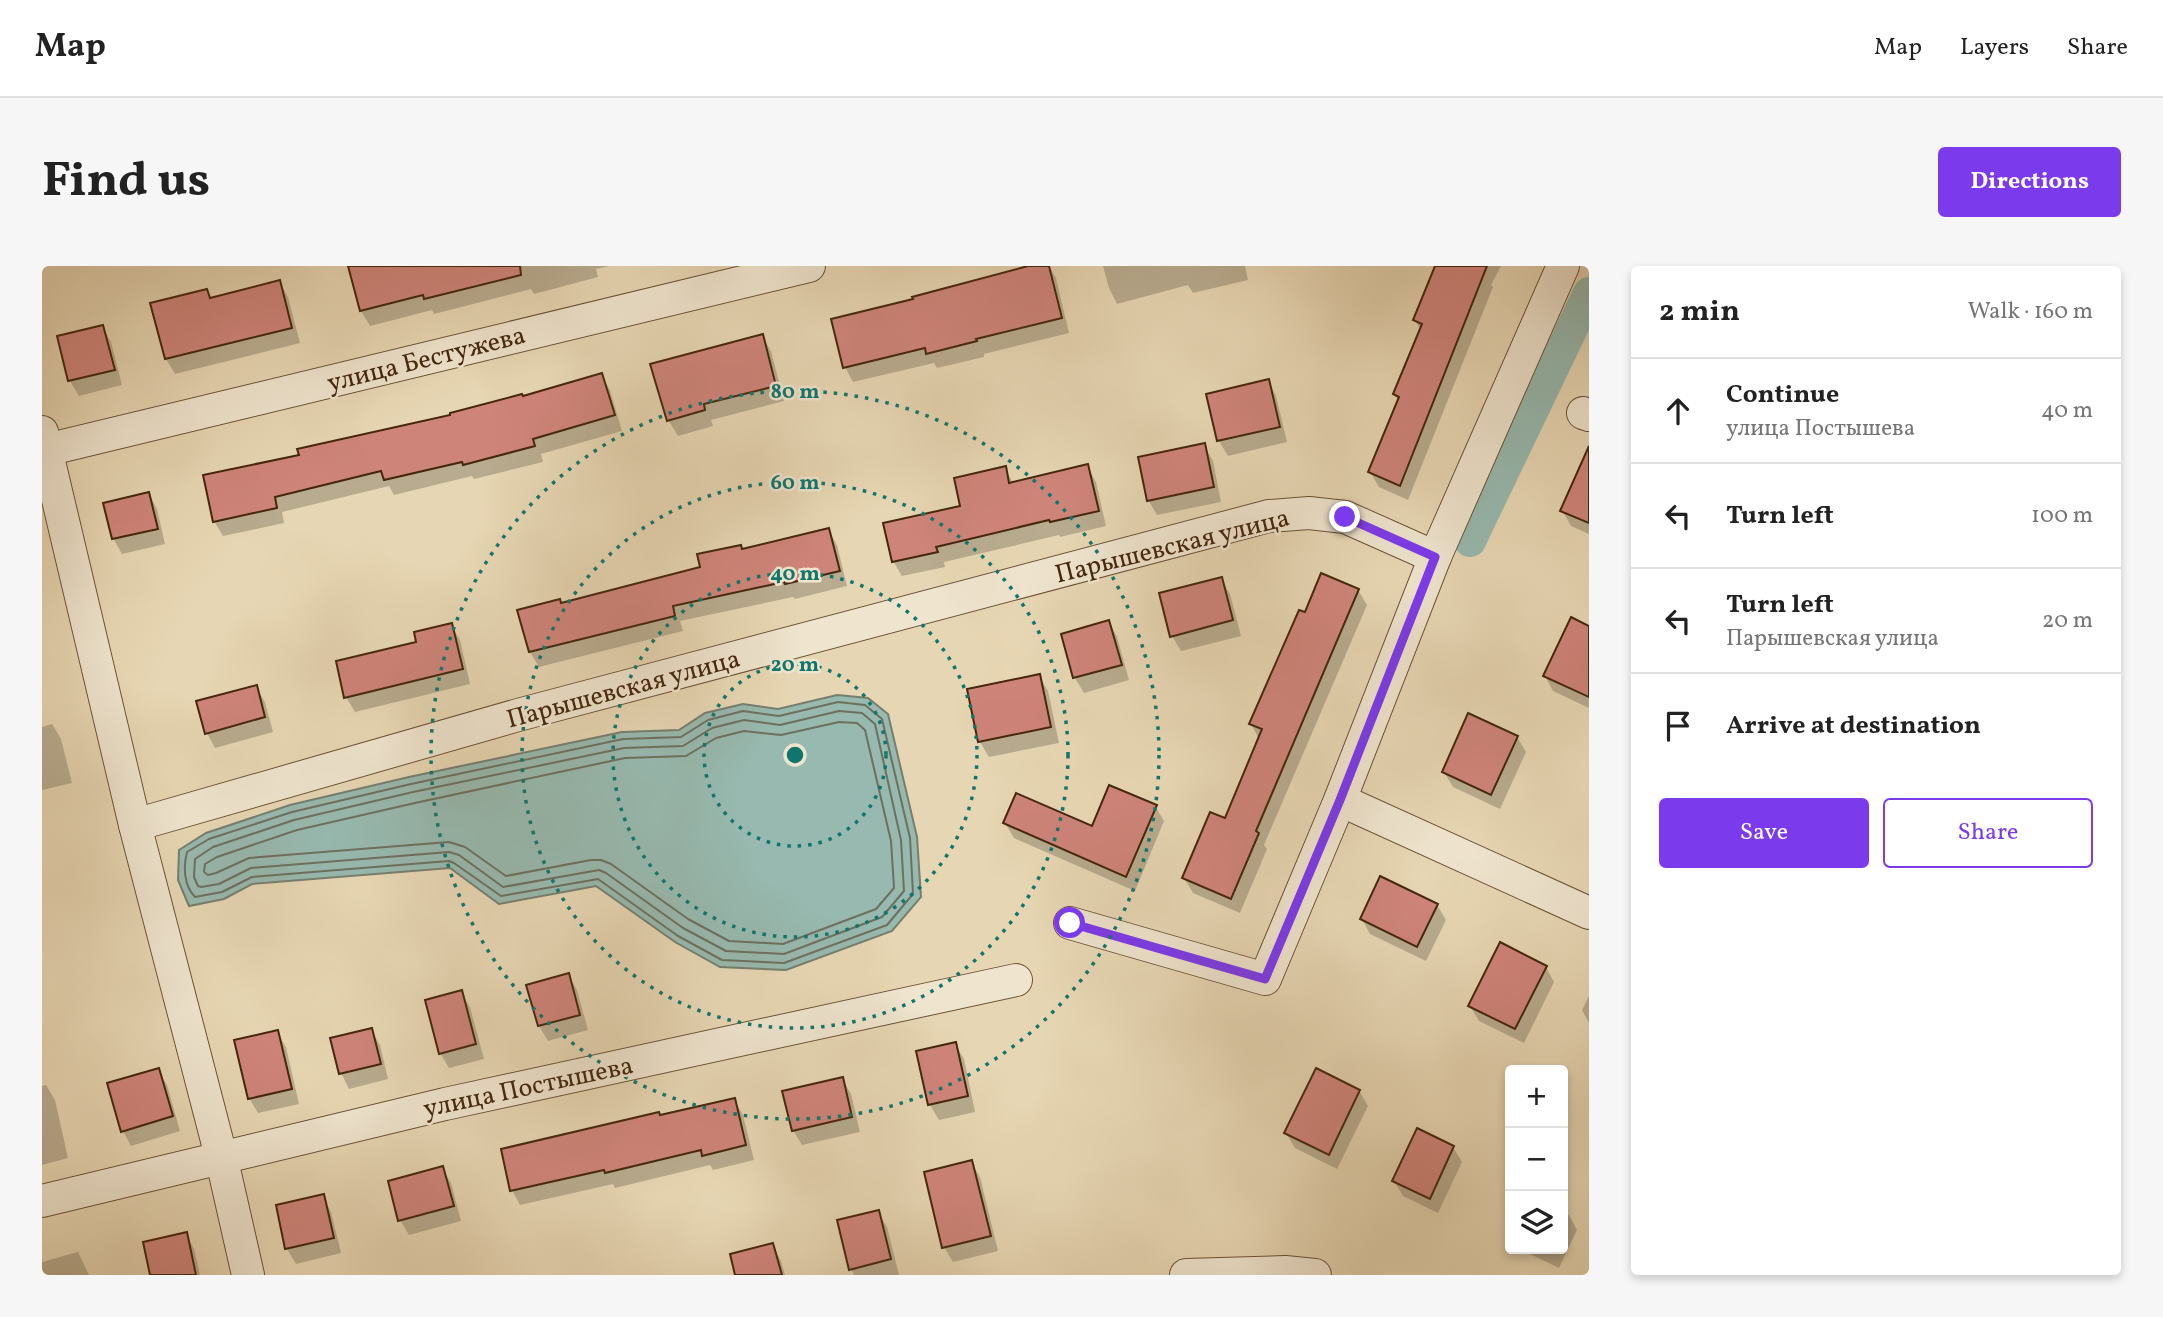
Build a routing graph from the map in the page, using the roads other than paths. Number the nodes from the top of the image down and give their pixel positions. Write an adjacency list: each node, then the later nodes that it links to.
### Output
1 (808, 266): 3 (street, улица Бестужева)
2 (1563, 266): 4 (street)
3 (43, 444): 6 (street)
4 (1435, 557): 5 (street); 6 (street, Парышевская улица)
5 (1340, 800): 7 (street); 8 (street)
6 (135, 825): 10 (street)
7 (1589, 913)
8 (1070, 923)
9 (1016, 980): 10 (street, улица Постышева)
10 (221, 1156): 11 (street, улица Постышева); 13 (street)
11 (42, 1201)
12 (1193, 1274): 14 (street)
13 (248, 1275)
14 (1315, 1275)

